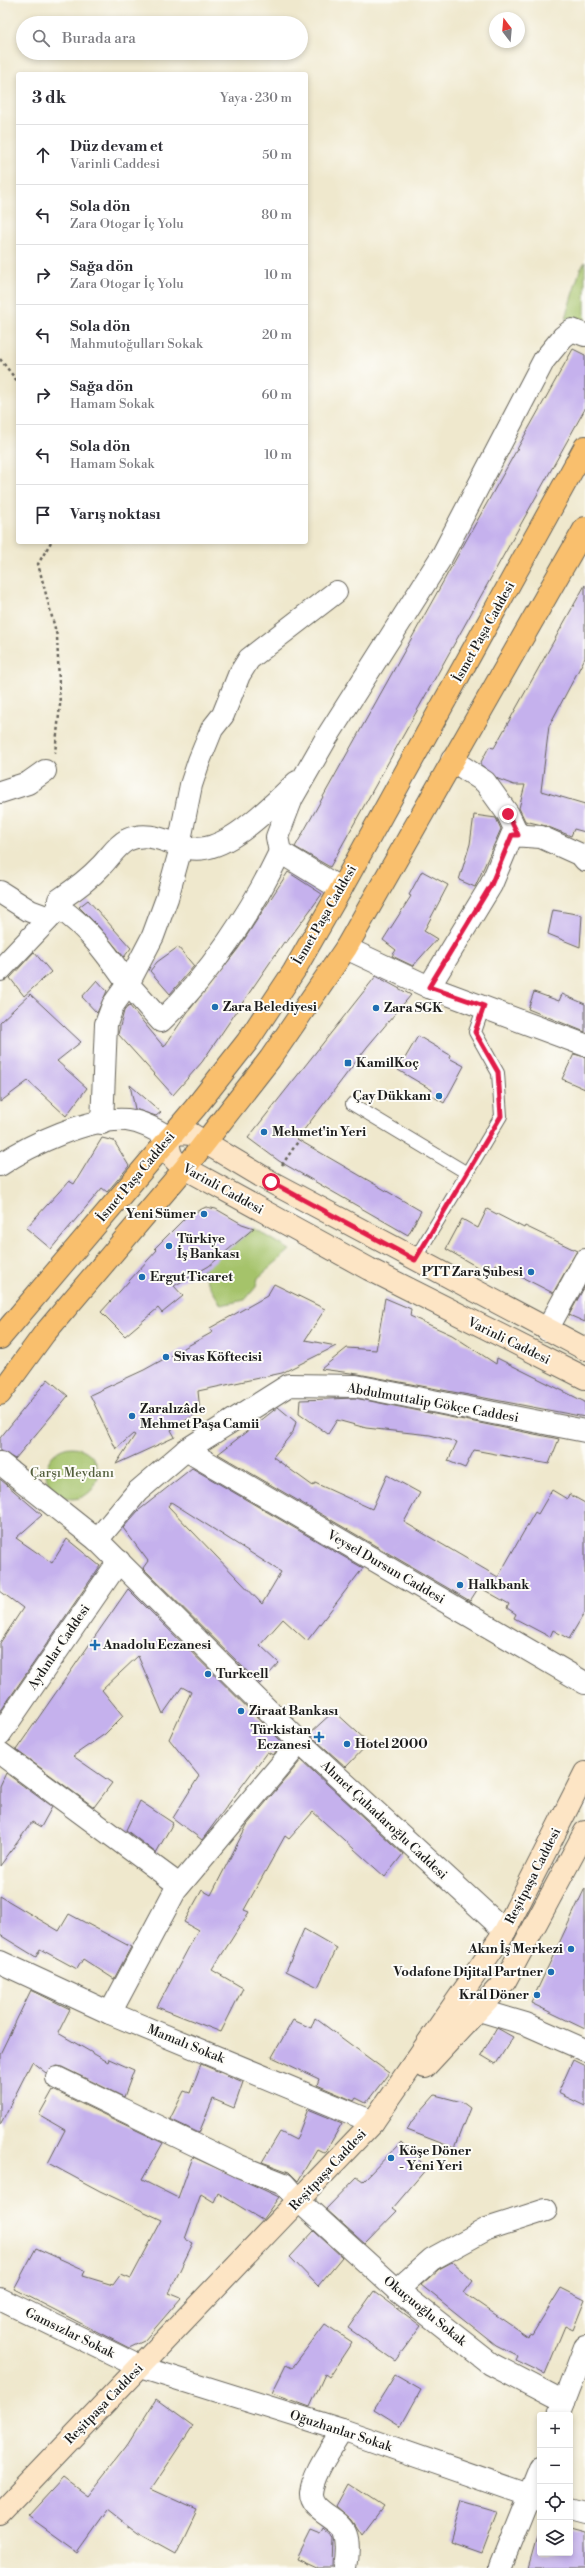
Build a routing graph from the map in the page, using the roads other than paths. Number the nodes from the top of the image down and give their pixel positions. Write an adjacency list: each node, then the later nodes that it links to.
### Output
1 (585, 335): 7 (street)
2 (585, 447): 13 (highway, İsmet Paşa Caddesi)
3 (585, 528): 5 (highway)
4 (336, 592): 10 (street)
5 (452, 760): 9 (street); 16 (highway)
6 (44, 771): 8 (street)
7 (305, 775): 10 (street); 11 (street)
8 (0, 792)
9 (518, 835): 12 (street); 19 (street)
10 (180, 845): 15 (street); 18 (street)
11 (280, 852): 13 (street); 18 (street)
12 (585, 860)
13 (341, 889): 24 (highway, İsmet Paşa Caddesi)
14 (0, 892): 15 (street)
15 (54, 913): 17 (street); 18 (street)
16 (346, 948): 19 (street); 25 (highway)
17 (0, 970)
18 (128, 984): 23 (street)
19 (429, 987): 20 (street)
20 (484, 1006): 21 (street); 28 (lane)
21 (585, 1045)
22 (352, 1104): 28 (lane)
23 (102, 1123): 24 (street); 26 (street)
24 (170, 1138): 25 (main road, Varinli Caddesi); 27 (main road, Varinli Caddesi); 32 (highway, İsmet Paşa Caddesi)
25 (206, 1142): 27 (highway); 29 (main road, Varinli Caddesi)
26 (0, 1165)
27 (185, 1168): 34 (main road, Varinli Caddesi); 35 (highway)
28 (467, 1173): 29 (lane)
29 (415, 1260): 31 (main road, Varinli Caddesi)
30 (585, 1260): 31 (street)
31 (547, 1330): 33 (main road, Varinli Caddesi)
32 (0, 1338)
33 (585, 1349)
34 (585, 1378)
35 (0, 1394)
36 (585, 1431): 37 (street, Abdulmuttalip Gökçe Caddesi)
37 (186, 1450): 39 (street, Abdulmuttalip Gökçe Caddesi); 41 (street, Veysel Dursun Caddesi)
38 (0, 1463): 39 (street, Ahmet Çuhadaroğlu Caddesi)
39 (97, 1540): 40 (street, Ahmet Çuhadaroğlu Caddesi)
40 (119, 1561): 42 (street, Aydınlar Caddesi); 43 (street, Ahmet Çuhadaroğlu Caddesi)
41 (585, 1683)
42 (0, 1734)
43 (300, 1742): 47 (street); 48 (street, Ahmet Çuhadaroğlu Caddesi)
44 (0, 1753): 47 (street)
45 (585, 1773): 48 (main road, Reşitpaşa Caddesi)
46 (585, 1832): 51 (main road)
47 (179, 1885): 52 (street)
48 (505, 1931): 50 (main road, Reşitpaşa Caddesi)
49 (0, 1962): 52 (street, Mamalı Sokak)
50 (459, 1999): 51 (street); 55 (main road, Reşitpaşa Caddesi)
51 (479, 2010): 53 (street); 55 (main road)
52 (110, 2013): 55 (street, Mamalı Sokak)
53 (585, 2050)
54 (57, 2078): 56 (street, Okuçuoğlu Sokak)
55 (373, 2122): 56 (main road, Reşitpaşa Caddesi)
56 (299, 2201): 58 (street, Okuçuoğlu Sokak); 61 (main road, Reşitpaşa Caddesi)
57 (546, 2210): 58 (street)
58 (397, 2290): 62 (street, Okuçuoğlu Sokak)
59 (0, 2299): 61 (street, Gamsızlar Sokak)
60 (585, 2347): 62 (street)
61 (140, 2367): 63 (street, Oğuzhanlar Sokak); 68 (main road, Reşitpaşa Caddesi)
62 (562, 2409)
63 (342, 2430): 65 (street, Oğuzhanlar Sokak); 69 (street)
64 (537, 2484): 65 (street)
65 (535, 2498): 70 (street)
66 (573, 2509): 67 (street)
67 (585, 2512)
68 (0, 2513)
69 (346, 2568)
70 (500, 2568)

